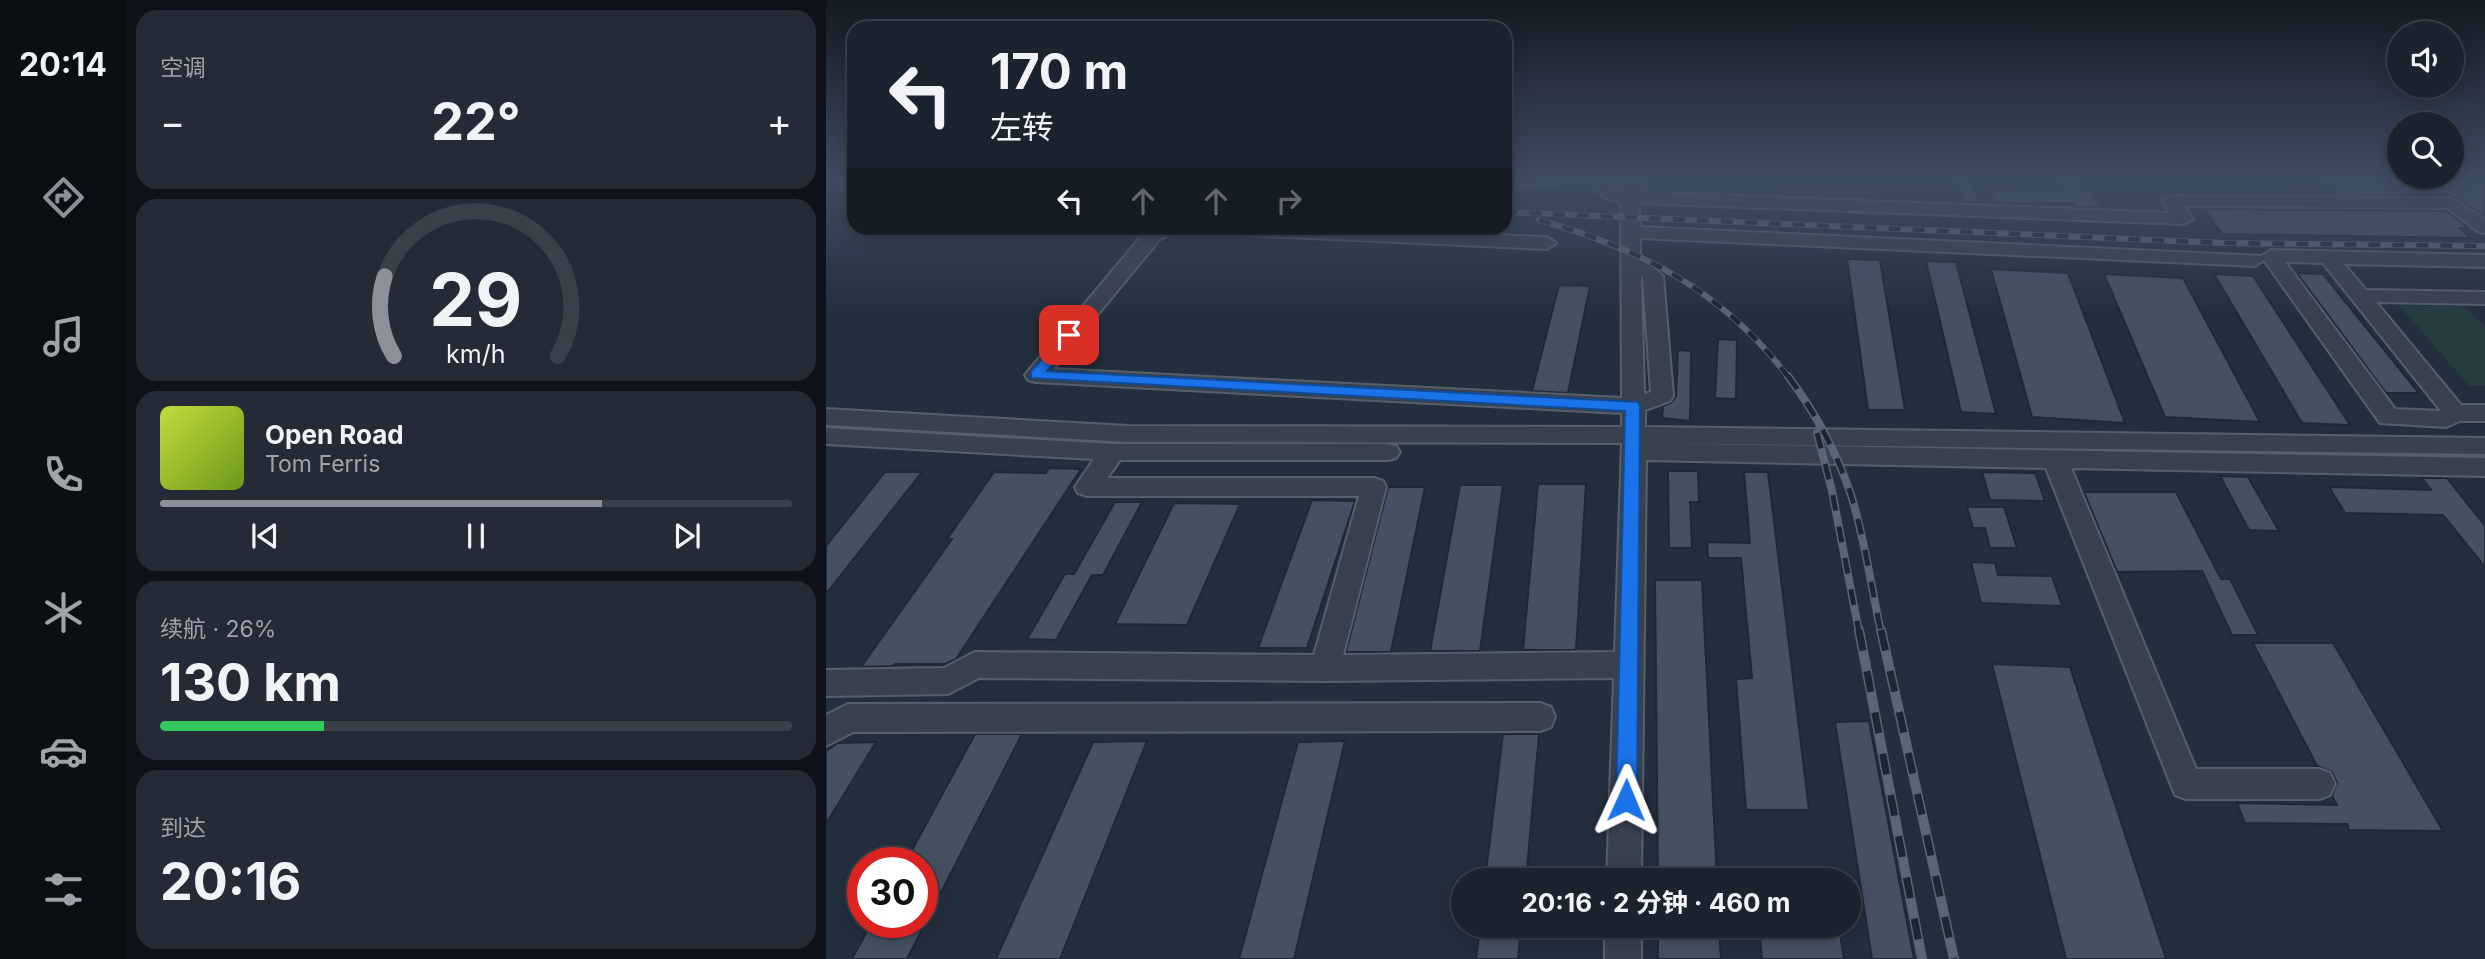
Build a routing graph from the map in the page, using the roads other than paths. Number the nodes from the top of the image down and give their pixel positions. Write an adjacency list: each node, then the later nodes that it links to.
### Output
1 (1631, 225): 2 (street)
2 (1631, 232): 7 (street); 11 (street)
3 (1154, 235): 11 (street)
4 (1363, 235): 5 (street)
5 (1548, 243)
6 (2329, 258): 8 (street); 9 (street); 12 (street)
7 (2255, 260)
8 (2485, 261)
9 (2361, 296): 10 (street); 12 (street)
10 (2485, 299)
11 (1633, 406): 16 (street)
12 (2455, 413): 13 (street)
13 (2485, 413)
14 (826, 416): 16 (street)
15 (826, 436): 18 (street)
16 (1634, 444): 17 (street); 18 (street); 19 (street); 21 (street)
17 (2485, 446)
18 (1113, 452): 22 (street)
19 (2055, 459): 20 (street); 26 (street)
20 (2485, 467)
21 (1629, 665): 22 (street); 27 (street)
22 (1325, 668): 23 (street)
23 (826, 683)
24 (1540, 717): 25 (street)
25 (826, 732)
26 (2319, 784)
27 (1624, 868)
28 (1623, 938): 29 (street)
29 (1623, 959)

